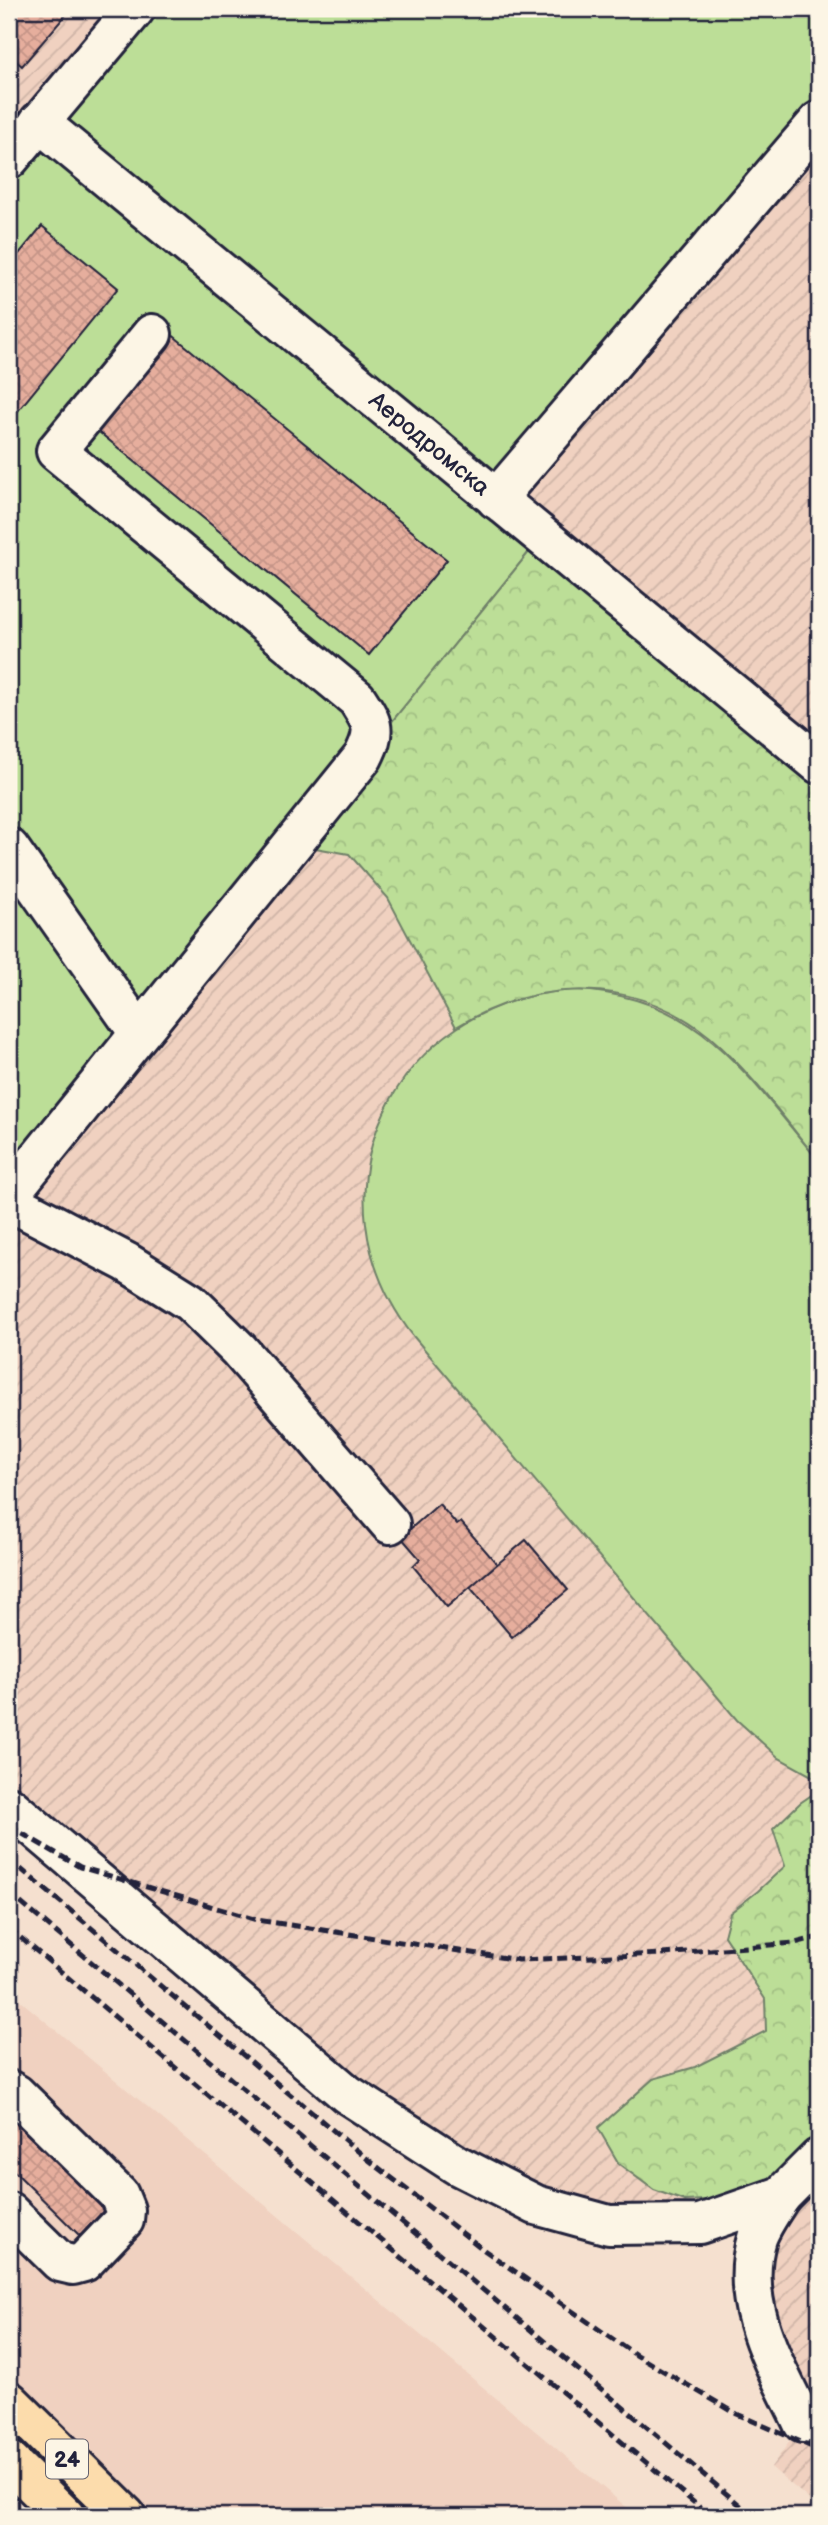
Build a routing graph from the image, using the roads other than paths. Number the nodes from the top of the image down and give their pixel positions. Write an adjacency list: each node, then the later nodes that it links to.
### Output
1 (135, 9): 3 (street)
2 (819, 121): 6 (street)
3 (39, 122): 4 (street); 6 (street, Аеродромска)
4 (9, 159)
5 (152, 334): 9 (street)
6 (496, 499): 7 (street, Аеродромска)
7 (819, 764)
8 (9, 848): 9 (street)
9 (139, 1033): 10 (street)
10 (9, 1195)
11 (9, 1201): 12 (street)
12 (390, 1524)
13 (9, 1806): 16 (street)
14 (9, 2090): 17 (street)
15 (819, 2158): 16 (street)
16 (781, 2196): 19 (street)
17 (10, 2216)
18 (9, 2401): 21 (main road, 24)
19 (803, 2423)
20 (9, 2461): 22 (main road, 24)
21 (90, 2481): 22 (street); 23 (main road, 24)
22 (59, 2515)
23 (125, 2516)

